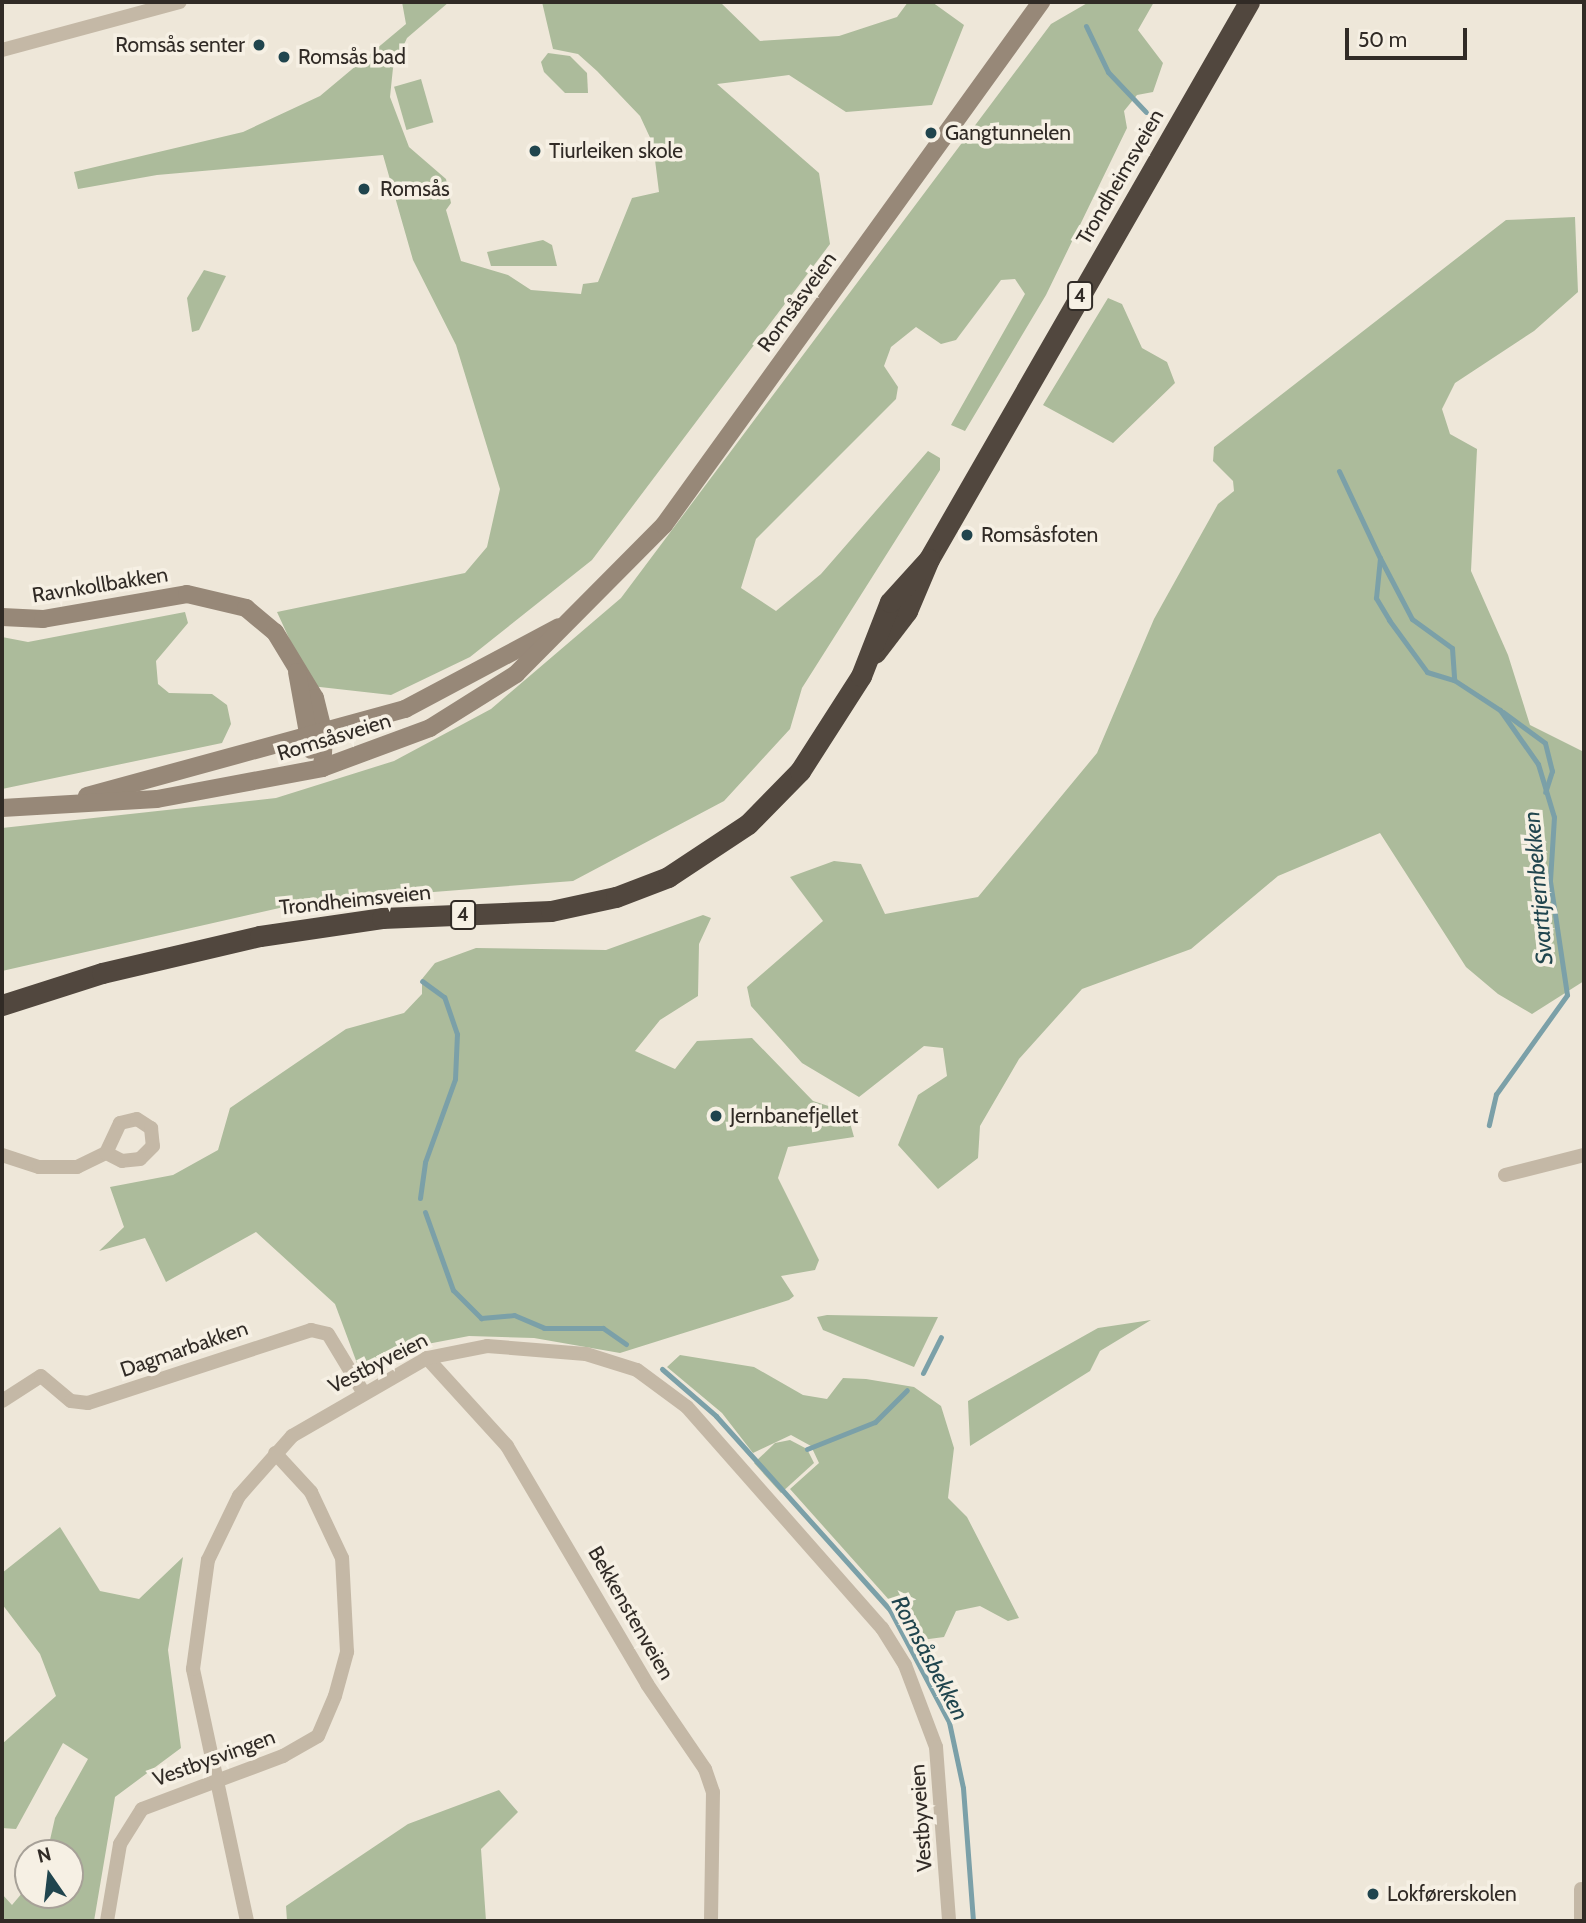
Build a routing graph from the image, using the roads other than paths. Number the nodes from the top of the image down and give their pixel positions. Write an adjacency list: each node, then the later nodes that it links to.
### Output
1 (180, 2): 4 (street)
2 (1041, 2): 5 (street, Romsåsveien)
3 (1249, 2): 13 (highway, Trondheimsveien / 4)
4 (2, 50)
5 (576, 616): 8 (street, Romsåsveien); 10 (street, Romsåsveien)
6 (2, 617): 7 (street, Ravnkollbakken)
7 (297, 672): 8 (street, Ravnkollbakken); 9 (street, Ravnkollbakken)
8 (324, 734): 9 (street, Romsåsveien); 10 (street, Ravnkollbakken)
9 (305, 740): 10 (street, Ravnkollbakken); 11 (street, Romsåsveien)
10 (323, 768): 11 (street, Romsåsveien)
11 (67, 802): 12 (street, Romsåsveien)
12 (2, 808)
13 (2, 1005)
14 (106, 1153): 16 (street)
15 (1584, 1155): 17 (street)
16 (2, 1156)
17 (1505, 1175)
18 (427, 1358): 19 (street, Vestbyveien); 26 (street, Bekkenstenveien); 27 (street, Vestbyveien)
19 (363, 1392): 20 (street, Dagmarbakken); 21 (street, Vestbyveien)
20 (2, 1401)
21 (275, 1453): 22 (street, Vestbyveien); 22 (street, Vestbysvingen)
22 (216, 1780): 24 (street, Vestbysvingen); 25 (street, Vestbyveien)
23 (1581, 1889): 28 (street)
24 (107, 1921)
25 (247, 1921)
26 (711, 1921)
27 (949, 1921)
28 (1581, 1921)

